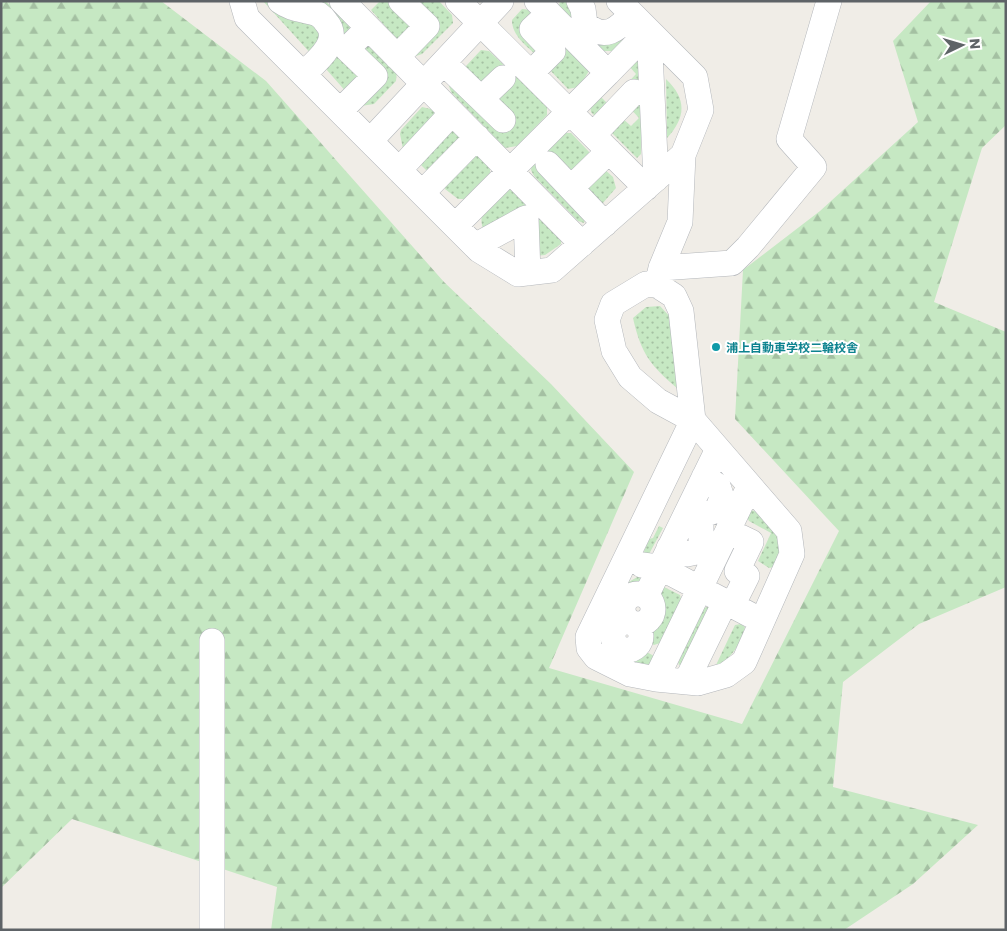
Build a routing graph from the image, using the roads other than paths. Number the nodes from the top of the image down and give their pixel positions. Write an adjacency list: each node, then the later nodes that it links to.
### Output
1 (242, 1): 16 (street)
2 (280, 1): 16 (street)
3 (401, 1): 12 (street)
4 (458, 1): 11 (street)
5 (501, 1): 11 (street)
6 (580, 1): 10 (street)
7 (828, 1): 40 (street)
8 (545, 6): 14 (street); 15 (street)
9 (359, 12): 12 (street); 21 (street)
10 (633, 16): 15 (street); 28 (street); 32 (street)
11 (481, 24): 13 (street); 14 (street)
12 (397, 58): 18 (street)
13 (444, 63): 18 (street); 19 (street)
14 (531, 73): 22 (street)
15 (608, 73): 22 (street)
16 (303, 74): 21 (street)
17 (503, 78): 19 (street)
18 (423, 83): 23 (street); 26 (street)
19 (482, 98): 24 (street)
20 (629, 106): 27 (street)
21 (340, 111): 26 (street)
22 (569, 111): 27 (street); 31 (street)
23 (452, 113): 25 (street); 30 (street)
24 (503, 120)
25 (477, 137): 31 (street); 34 (street)
26 (370, 141): 30 (street)
27 (601, 143): 32 (street); 33 (street)
28 (683, 155): 32 (street); 40 (street)
29 (548, 164): 33 (street)
30 (399, 170): 34 (street)
31 (509, 170): 36 (street); 37 (street)
32 (650, 183): 35 (street)
33 (571, 188): 35 (street)
34 (422, 193): 36 (street)
35 (605, 224): 37 (street)
36 (455, 226): 38 (street)
37 (582, 244): 39 (street)
38 (475, 246): 39 (street); 39 (street)
39 (528, 273)
40 (659, 276): 41 (street); 41 (street)
41 (693, 420): 42 (street); 47 (street)
42 (718, 450): 43 (street); 44 (street)
43 (704, 477): 45 (street); 46 (street)
44 (750, 487): 45 (street); 49 (street)
45 (728, 520): 46 (street); 48 (street); 49 (street); 50 (street)
46 (664, 558): 47 (street); 50 (street); 54 (street)
47 (624, 563): 54 (street)
48 (747, 576): 49 (street); 51 (street)
49 (778, 584): 52 (street)
50 (700, 589): 51 (street); 55 (street)
51 (732, 606): 52 (street); 57 (street)
52 (762, 621): 57 (street)
53 (212, 640): 58 (street)
54 (624, 644): 55 (street); 56 (street)
55 (667, 657): 56 (street)
56 (656, 679): 57 (street)
57 (695, 681)
58 (212, 930)

